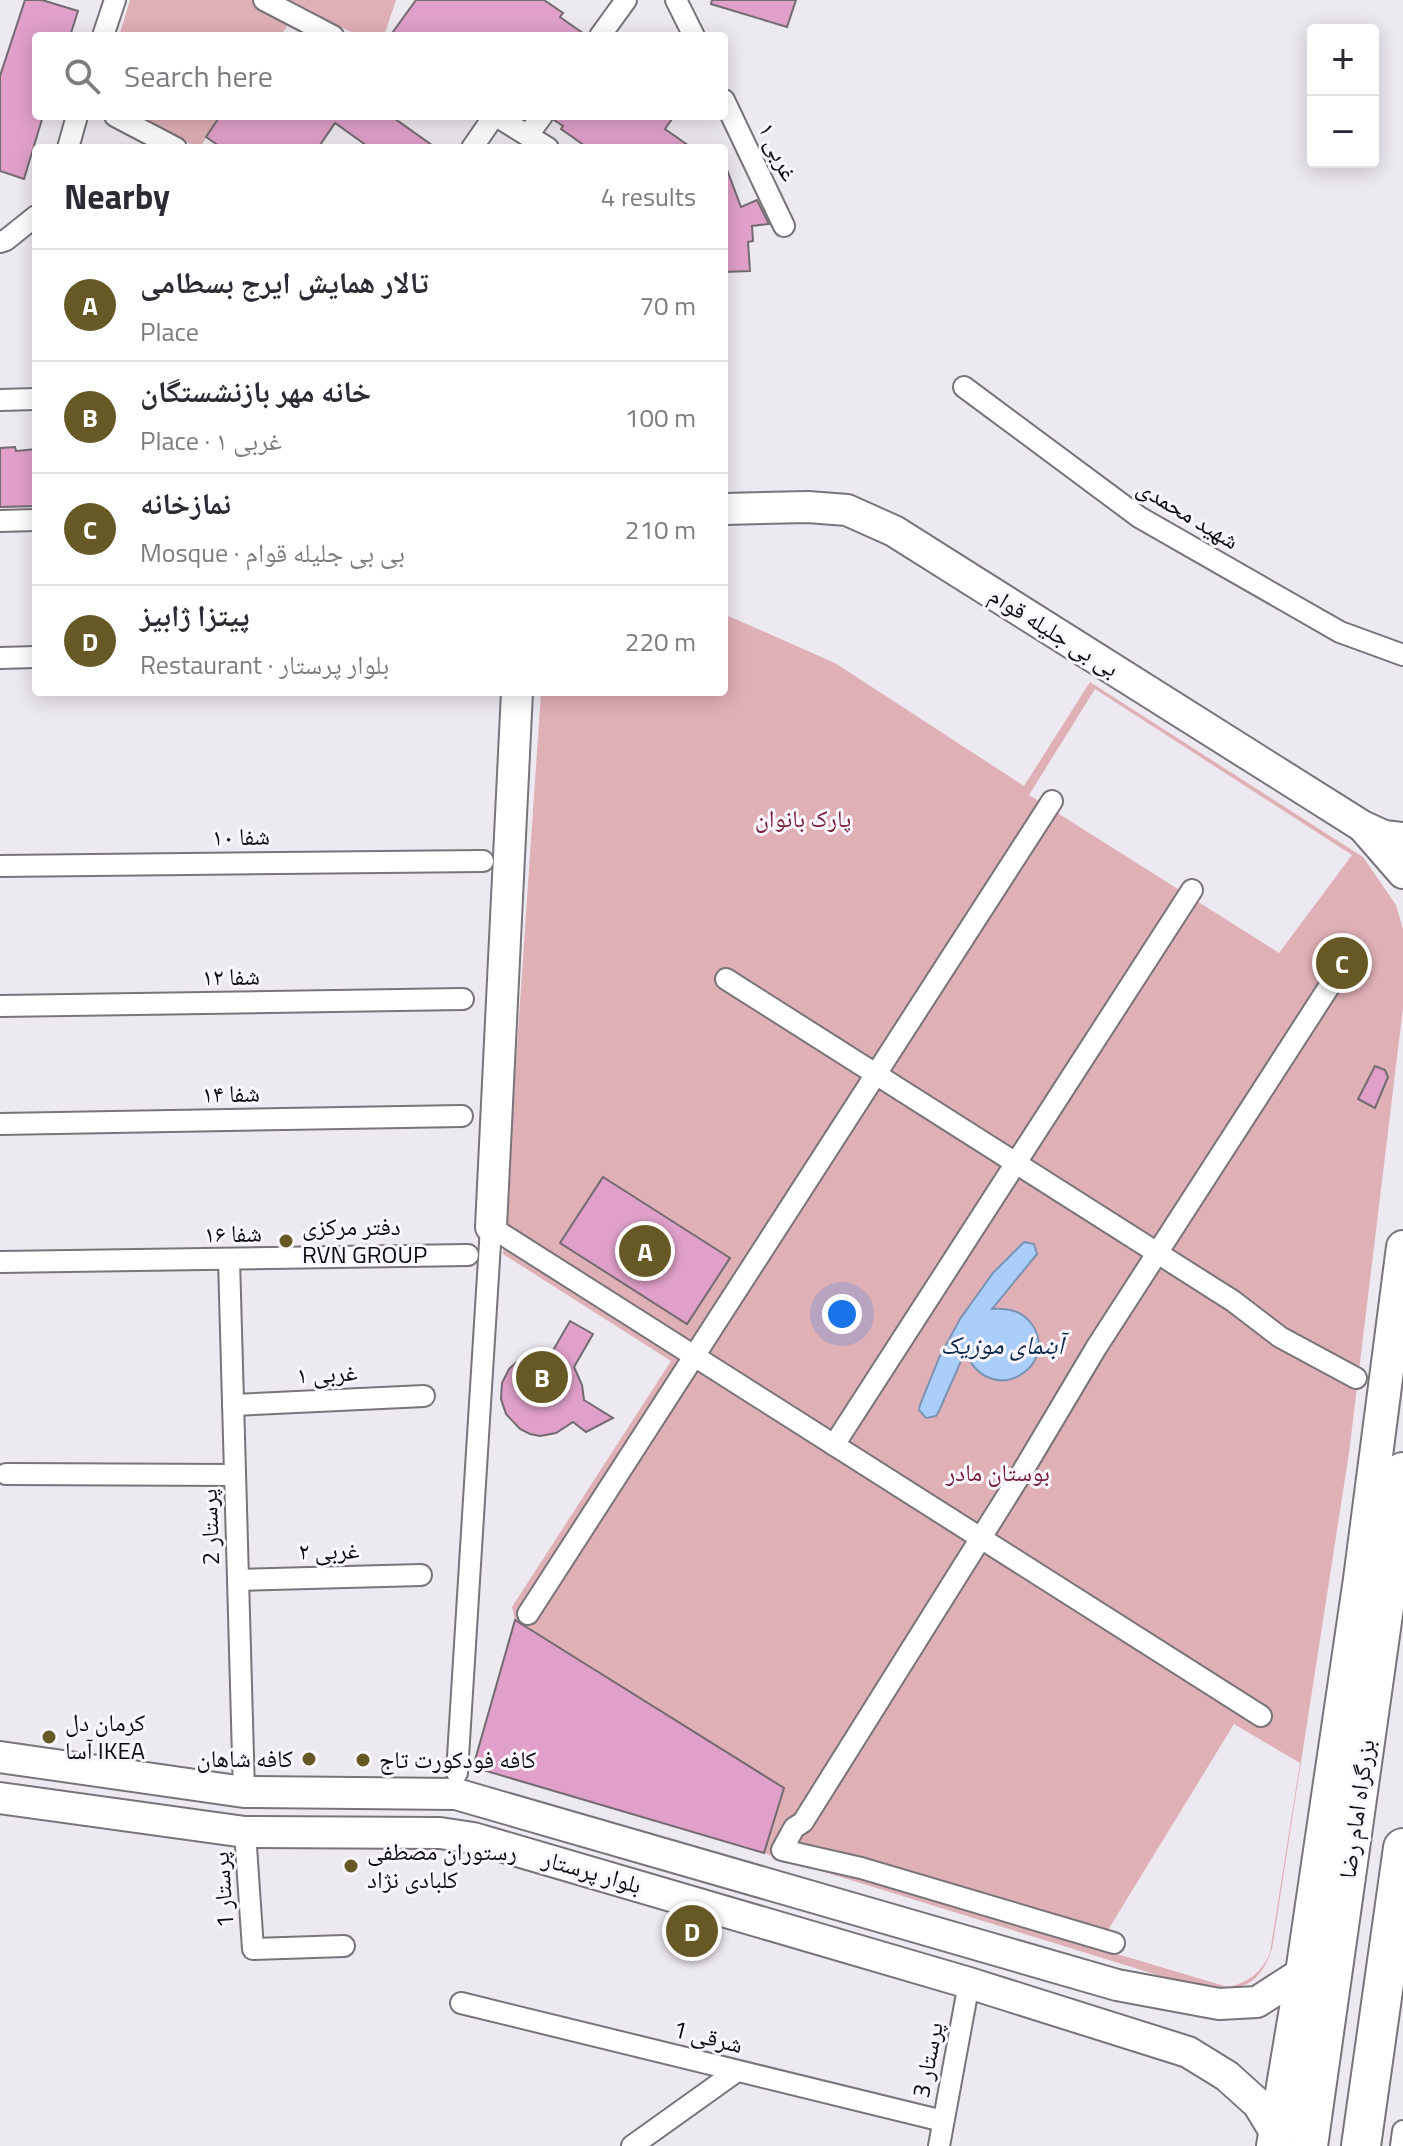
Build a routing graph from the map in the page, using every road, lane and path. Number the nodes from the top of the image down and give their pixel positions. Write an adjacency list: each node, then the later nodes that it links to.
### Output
1 (115, 0): 5 (street)
2 (264, 0): 6 (street)
3 (626, 0): 7 (street)
4 (676, 0): 8 (street)
5 (104, 32)
6 (325, 32)
7 (603, 32)
8 (692, 32)
9 (728, 108): 21 (street, غربی ۱)
10 (76, 120): 16 (street)
11 (123, 120): 17 (street)
12 (492, 120): 18 (street)
13 (502, 120): 15 (street)
14 (539, 120): 15 (street)
15 (528, 135): 19 (street)
16 (69, 144)
17 (168, 144)
18 (475, 144)
19 (542, 144)
20 (32, 219): 22 (street)
21 (784, 226)
22 (3, 241)
23 (964, 387): 29 (street, شهید محمدی)
24 (32, 399): 25 (street)
25 (0, 400)
26 (728, 509): 34 (street, بی بی جلیله قوام)
27 (32, 520): 28 (street)
28 (0, 521)
29 (1403, 655)
30 (32, 657): 31 (street)
31 (0, 658)
32 (517, 696): 48 (street)
33 (1052, 801): 44 (street)
34 (1362, 826): 35 (street); 38 (street)
35 (1403, 838)
36 (483, 861): 37 (street, شفا ۱۰)
37 (0, 866)
38 (1403, 873)
39 (1192, 890): 47 (street)
40 (726, 979): 44 (street)
41 (1334, 979): 50 (street)
42 (463, 999): 43 (street, شفا ۱۲)
43 (0, 1006)
44 (876, 1074): 47 (street); 54 (street)
45 (462, 1116): 46 (street, شفا ۱۴)
46 (0, 1124)
47 (1016, 1163): 50 (street); 58 (street)
48 (491, 1227): 54 (street); 69 (street)
49 (1403, 1247): 65 (main road)
50 (1158, 1253): 55 (street); 62 (street)
51 (468, 1255): 52 (street, شفا ۱۶)
52 (229, 1260): 53 (street, شفا ۱۶); 57 (street, پرستار 2)
53 (0, 1262)
54 (694, 1356): 58 (street); 66 (street)
55 (1356, 1378)
56 (424, 1396): 57 (street, ۱ غربی)
57 (233, 1405): 61 (street, پرستار 2)
58 (834, 1445): 62 (street)
59 (1403, 1472): 65 (highway, بزرگراه امام رضا)
60 (6, 1474): 61 (street)
61 (235, 1475): 64 (street, پرستار 2)
62 (981, 1538): 67 (street); 74 (street)
63 (421, 1575): 64 (street, ۲ غربی)
64 (238, 1580): 70 (street, پرستار 2)
65 (1374, 1582): 77 (main road); 85 (highway, بزرگراه امام رضا)
66 (528, 1614)
67 (1261, 1716)
68 (0, 1757): 70 (street, بلوار پرستار)
69 (457, 1773)
70 (244, 1792): 79 (street, بلوار پرستار)
71 (0, 1798): 72 (street, بلوار پرستار)
72 (245, 1832): 75 (street, پرستار 1); 78 (street, بلوار پرستار)
73 (1403, 1848): 76 (highway)
74 (1114, 1943)
75 (344, 1946)
76 (1396, 1966): 88 (highway)
77 (1302, 1973): 79 (street, بلوار پرستار); 85 (main road)
78 (969, 1983): 81 (street, بلوار پرستار); 83 (street, پرستار 3)
79 (1117, 1985): 81 (street)
80 (461, 2003): 82 (street, شرقی 1)
81 (1105, 2025): 85 (street, بلوار پرستار)
82 (737, 2071): 83 (street, شرقی 1); 86 (street)
83 (943, 2121): 87 (street, پرستار 3)
84 (1403, 2131): 89 (street)
85 (1285, 2141)
86 (632, 2146)
87 (939, 2146)
88 (1361, 2146)
89 (1401, 2146)

